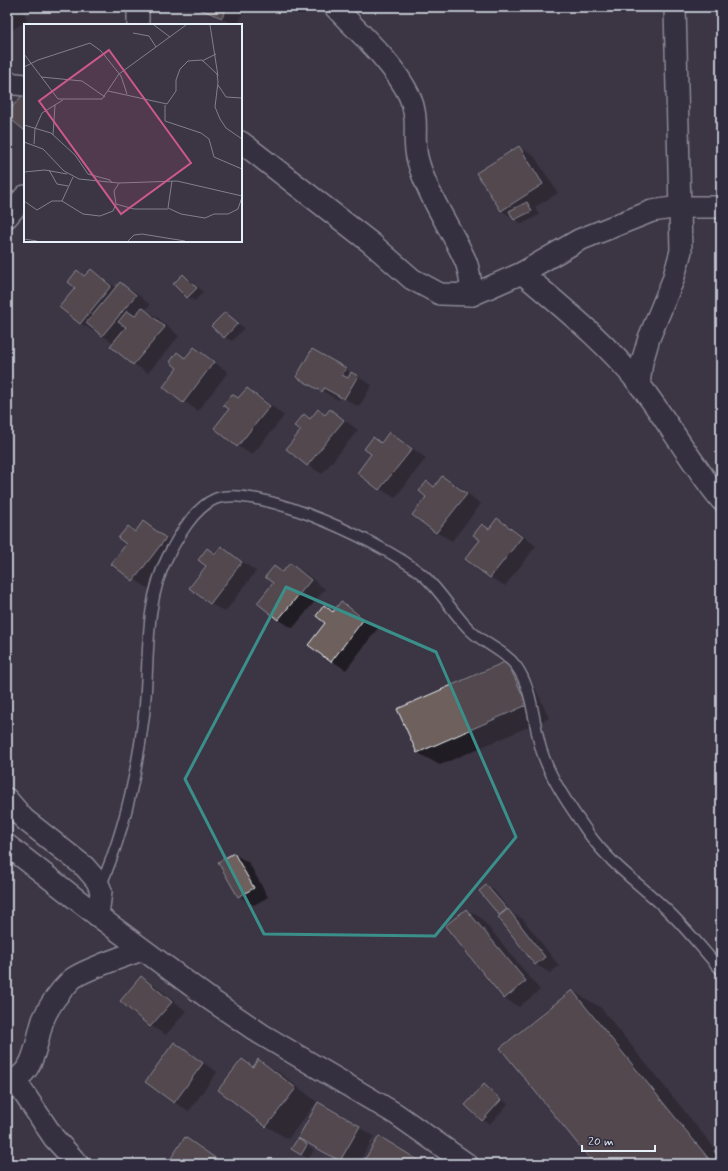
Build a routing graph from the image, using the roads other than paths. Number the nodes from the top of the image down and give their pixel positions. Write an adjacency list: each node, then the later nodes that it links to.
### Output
1 (138, 7): 4 (street)
2 (335, 7): 13 (street)
3 (675, 7): 9 (street)
4 (138, 24)
5 (7, 83): 6 (street)
6 (24, 85)
7 (242, 143): 13 (street)
8 (24, 197): 11 (street)
9 (679, 207): 10 (street); 12 (street); 14 (street)
10 (721, 207)
11 (7, 218)
12 (522, 273): 13 (street); 14 (street)
13 (472, 295)
14 (639, 384): 15 (street)
15 (721, 500)
16 (7, 799): 18 (street)
17 (7, 844): 19 (street)
18 (100, 887): 19 (street); 21 (lane)
19 (98, 916): 20 (street)
20 (142, 950): 22 (street); 24 (street)
21 (721, 970)
22 (11, 1081): 23 (street)
23 (78, 1164)
24 (467, 1164)

